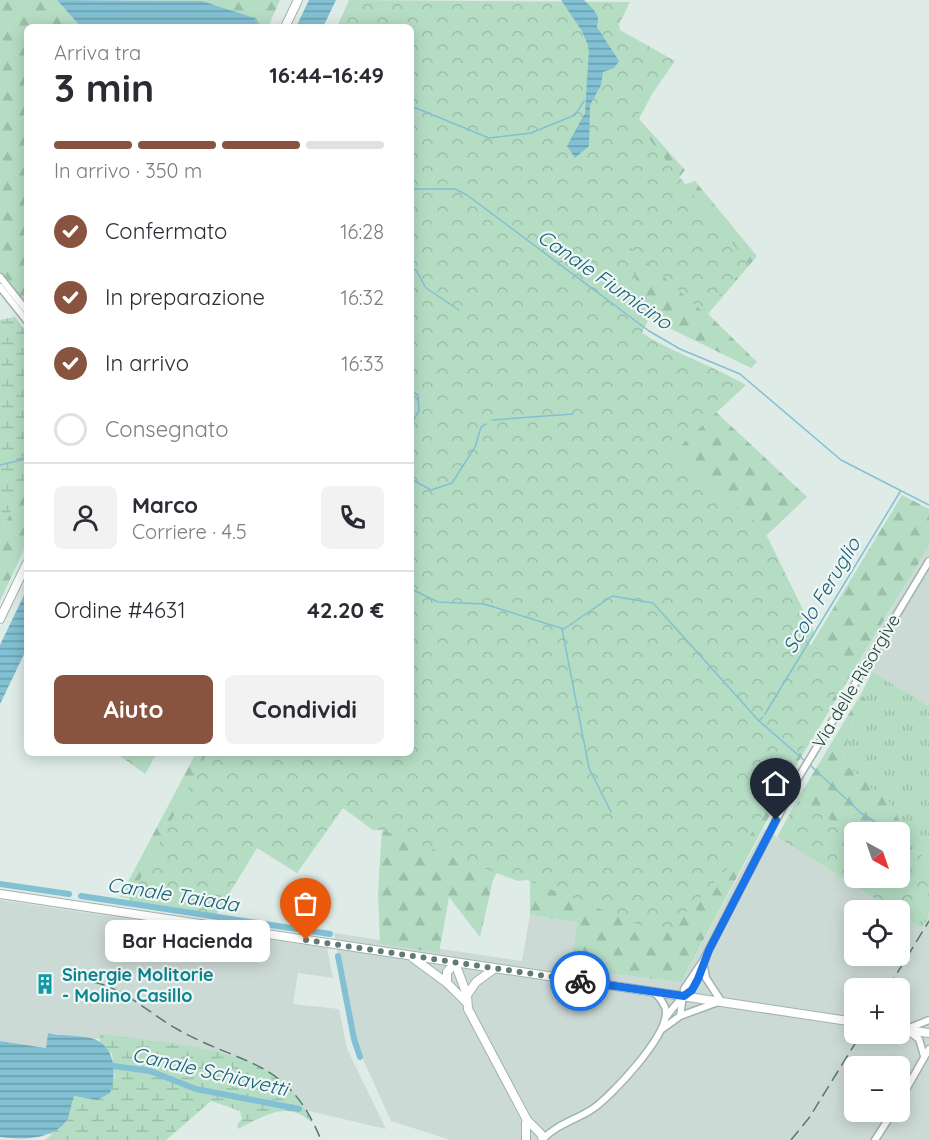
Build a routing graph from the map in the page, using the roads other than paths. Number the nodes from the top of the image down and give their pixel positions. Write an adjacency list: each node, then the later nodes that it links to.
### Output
1 (298, 0): 2 (street)
2 (286, 24)
3 (0, 277): 5 (street)
4 (0, 287): 6 (street)
5 (24, 307)
6 (24, 317)
7 (929, 561): 12 (street, Via delle Risorgive)
8 (24, 570): 9 (street)
9 (0, 619)
10 (0, 894): 11 (street)
11 (409, 956): 13 (street); 15 (street)
12 (703, 961): 17 (street, Via delle Risorgive); 19 (street)
13 (454, 963): 14 (street); 15 (street); 18 (street)
14 (494, 969): 16 (street); 18 (street)
15 (447, 983): 18 (street)
16 (654, 991): 17 (street); 21 (street)
17 (684, 996): 19 (street); 20 (street); 21 (street)
18 (466, 999): 33 (street)
19 (721, 1001): 20 (street); 22 (street)
20 (680, 1016): 25 (street)
21 (666, 1018): 25 (street)
22 (844, 1020)
23 (929, 1020): 24 (street)
24 (910, 1027)
25 (660, 1030): 33 (street)
26 (910, 1030): 28 (street)
27 (910, 1033): 30 (street)
28 (929, 1033)
29 (929, 1049): 30 (street)
30 (927, 1059): 31 (street)
31 (910, 1084)
32 (887, 1122): 34 (street)
33 (533, 1137)
34 (875, 1140)

